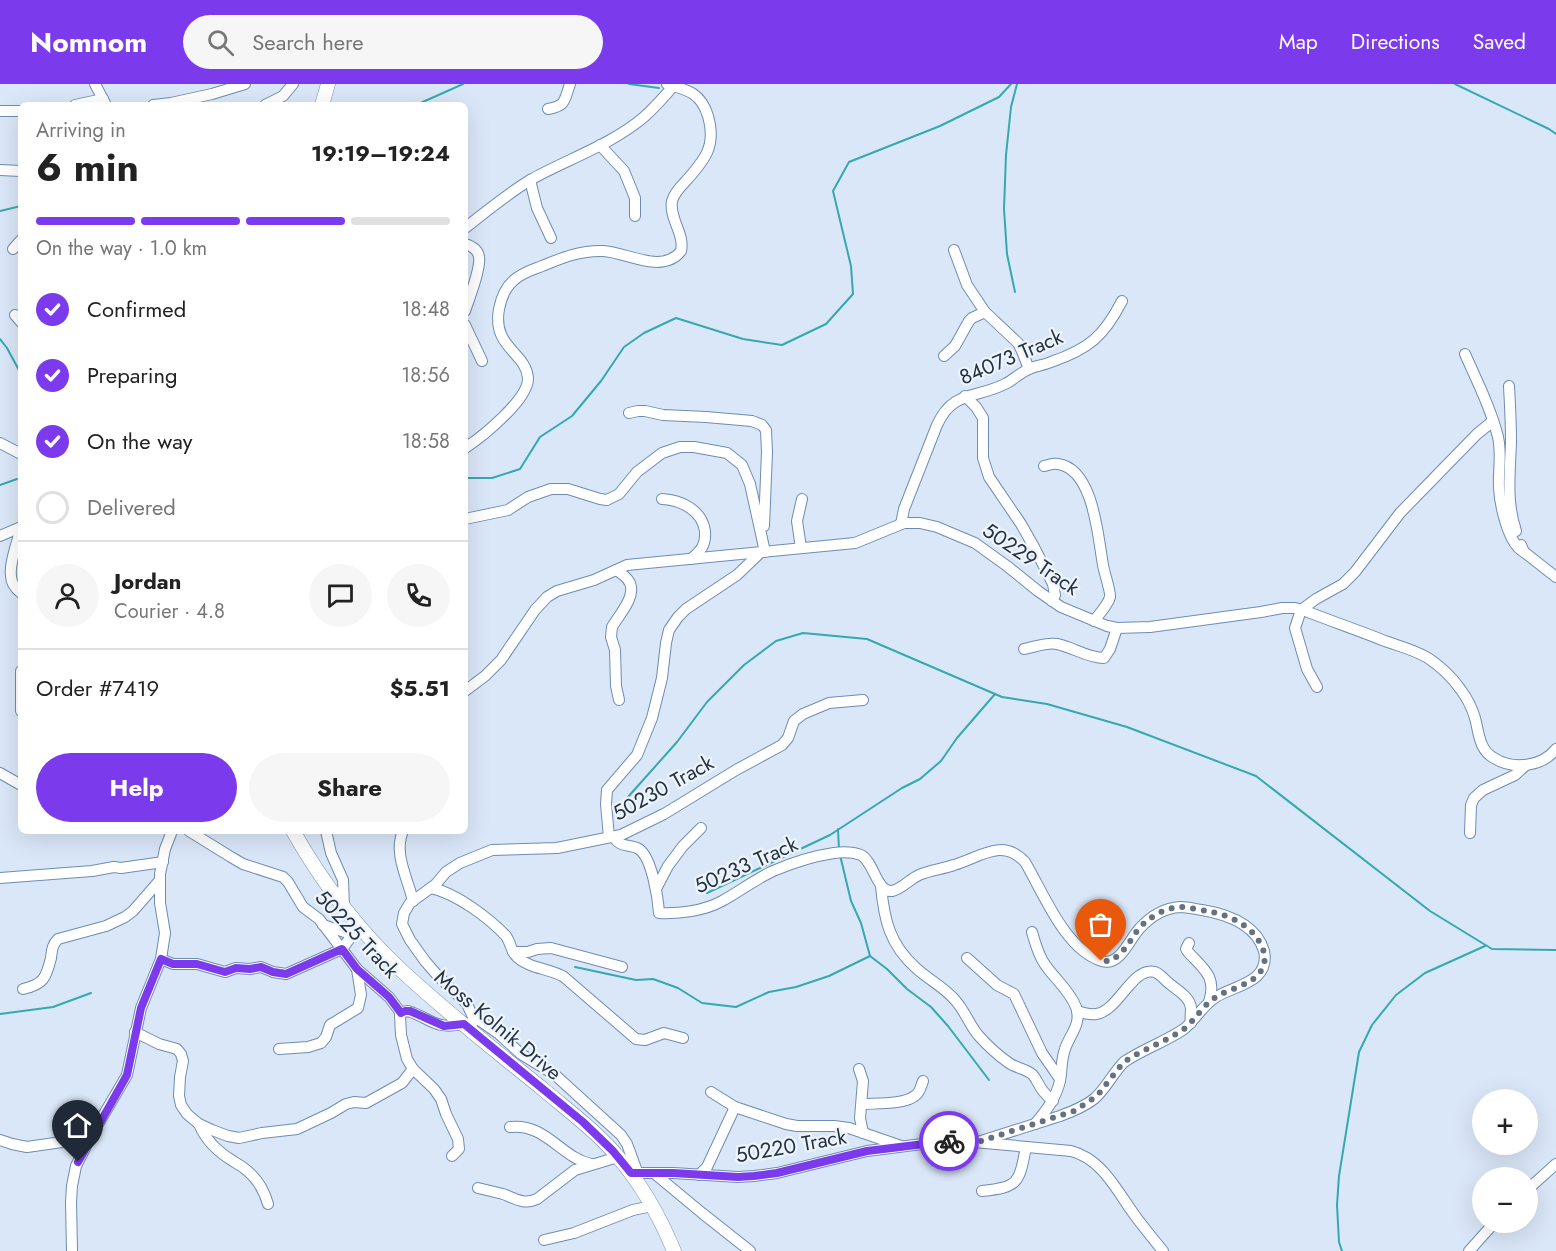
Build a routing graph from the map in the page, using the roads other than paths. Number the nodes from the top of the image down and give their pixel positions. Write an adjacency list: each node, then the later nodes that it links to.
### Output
1 (95, 84): 7 (street)
2 (245, 84): 8 (street)
3 (292, 84): 9 (street)
4 (328, 84): 10 (main road)
5 (570, 84): 11 (street)
6 (672, 85): 14 (street); 38 (street)
7 (104, 102)
8 (176, 102)
9 (271, 102)
10 (323, 102)
11 (548, 109)
12 (0, 111): 13 (street)
13 (18, 111)
14 (600, 145): 17 (street); 18 (street)
15 (0, 170): 16 (street)
16 (18, 171)
17 (530, 180): 19 (street); 20 (street)
18 (635, 216)
19 (468, 226)
20 (551, 238)
21 (18, 243): 23 (street)
22 (468, 245): 25 (street)
23 (13, 249)
24 (954, 250): 27 (street)
25 (468, 301)
26 (1122, 301): 32 (street, 84073 Track)
27 (985, 312): 30 (street); 32 (street)
28 (468, 331): 31 (street)
29 (1465, 354): 36 (street)
30 (944, 356)
31 (482, 361)
32 (1029, 369): 34 (street, 84073 Track)
33 (1509, 386): 51 (street)
34 (965, 396): 44 (street, 84073 Track); 58 (street)
35 (629, 413): 48 (street)
36 (1492, 421): 51 (street); 59 (street)
37 (0, 443): 39 (street)
38 (468, 446)
39 (18, 452)
40 (1044, 466): 60 (street)
41 (662, 498): 52 (street)
42 (802, 499): 49 (street)
43 (468, 518): 48 (street)
44 (900, 524): 49 (street, 50229 Track); 58 (street, 50229 Track)
45 (18, 528): 46 (street)
46 (0, 536)
47 (18, 539): 53 (street)
48 (763, 540): 50 (street)
49 (801, 548): 50 (street, 50229 Track)
50 (763, 552): 52 (street, 50229 Track); 78 (street)
51 (1524, 552): 56 (street)
52 (691, 559): 55 (street, 50229 Track)
53 (12, 563): 54 (street); 57 (street)
54 (0, 570)
55 (616, 570): 64 (street, 50229 Track); 65 (street)
56 (1556, 577)
57 (18, 589)
58 (1052, 601): 60 (street, 50229 Track)
59 (1300, 610): 61 (street, 50229 Track); 63 (street); 68 (street, 50229 Track)
60 (1094, 621): 61 (street, 50229 Track)
61 (1118, 628): 62 (street)
62 (1024, 650)
63 (1317, 687)
64 (468, 689)
65 (619, 700)
66 (863, 700): 78 (street, 50230 Track)
67 (1554, 755): 68 (street)
68 (1526, 765): 72 (street)
69 (0, 773): 70 (street)
70 (18, 783)
71 (701, 828): 84 (street)
72 (1470, 833)
73 (171, 834): 79 (street)
74 (194, 834): 87 (street, 50225 Track)
75 (294, 834): 86 (main road, Moss Kolnik Drive)
76 (327, 834): 86 (street)
77 (402, 834): 85 (street)
78 (612, 837): 83 (street, 50230 Track); 84 (street)
79 (163, 862): 80 (street); 81 (street)
80 (0, 878)
81 (160, 880): 94 (street); 97 (street)
82 (881, 886): 84 (street, 50233 Track); 98 (street); 111 (street)
83 (431, 888): 85 (street, 50230 Track); 92 (street)
84 (656, 889)
85 (413, 901): 102 (street)
86 (344, 907): 88 (main road, Moss Kolnik Drive)
87 (323, 925): 88 (street); 91 (street, 50225 Track)
88 (356, 930): 91 (street); 102 (main road, Moss Kolnik Drive)
89 (1032, 933): 99 (street)
90 (1189, 943): 98 (street)
91 (342, 949): 94 (street); 96 (street, 50225 Track)
92 (513, 952): 95 (street); 104 (street)
93 (967, 958): 108 (street)
94 (161, 959): 103 (street)
95 (622, 967)
96 (357, 969): 100 (street, 50225 Track); 105 (street)
97 (23, 989)
98 (1209, 1002): 101 (street)
99 (1077, 1011): 101 (street); 108 (street)
100 (401, 1013): 102 (street); 106 (street)
101 (1191, 1023): 115 (street)
102 (469, 1024): 124 (main road, Moss Kolnik Drive); 127 (street)
103 (135, 1032): 114 (street); 118 (street)
104 (683, 1038)
105 (279, 1049)
106 (413, 1069): 114 (street); 123 (street)
107 (859, 1069): 112 (street)
108 (1060, 1079): 111 (street)
109 (923, 1082): 112 (street)
110 (711, 1092): 113 (street)
111 (1053, 1101): 115 (street)
112 (862, 1104): 117 (street)
113 (735, 1107): 117 (street); 129 (street)
114 (199, 1124): 133 (street)
115 (1035, 1125): 120 (street)
116 (510, 1127): 126 (street)
117 (863, 1133): 121 (street)
118 (90, 1138): 119 (street); 137 (street)
119 (0, 1140)
120 (975, 1143): 121 (street, 50220 Track); 122 (street, 50220 Track)
121 (901, 1146): 129 (street, 50220 Track)
122 (1026, 1147): 132 (street); 140 (street, 50220 Track)
123 (452, 1156)
124 (618, 1157): 126 (street); 127 (main road, Moss Kolnik Drive)
125 (1556, 1164): 130 (street)
126 (592, 1165): 131 (street)
127 (635, 1173): 128 (street, 50220 Track); 134 (main road, Moss Kolnik Drive)
128 (655, 1174): 129 (street, 50220 Track); 139 (street)
129 (699, 1175)
130 (1538, 1180)
131 (478, 1188)
132 (982, 1191)
133 (268, 1204)
134 (652, 1206): 136 (street); 138 (main road, Moss Kolnik Drive)
135 (1485, 1233): 141 (street)
136 (544, 1240)
137 (72, 1251)
138 (674, 1251)
139 (750, 1251)
140 (1163, 1251)
141 (1469, 1251)

